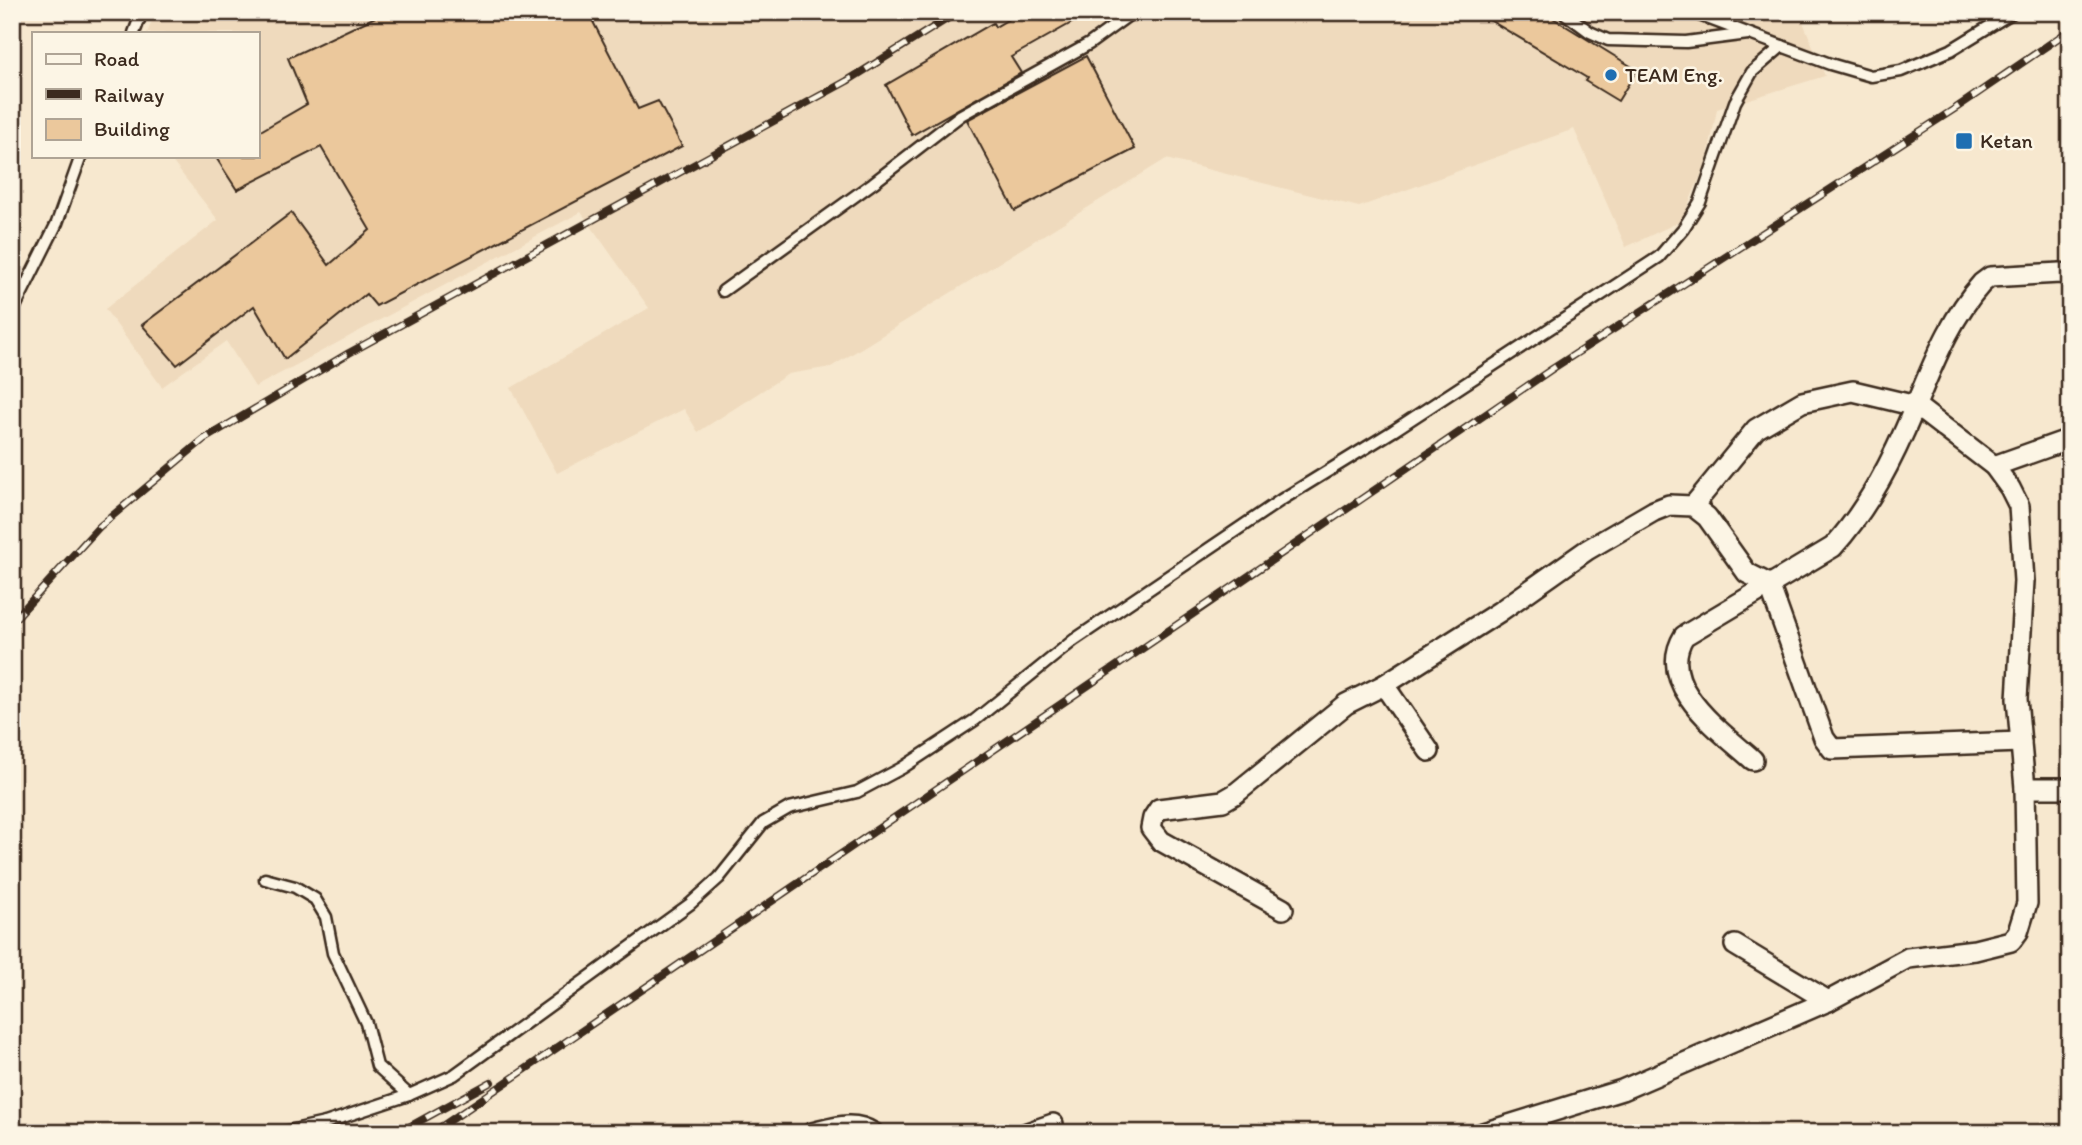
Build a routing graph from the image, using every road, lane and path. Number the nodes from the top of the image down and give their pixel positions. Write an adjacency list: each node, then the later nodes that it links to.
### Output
1 (142, 12): 6 (lane)
2 (1133, 12): 11 (lane)
3 (1563, 12): 7 (lane)
4 (1691, 12): 7 (lane)
5 (2013, 12): 8 (lane)
6 (134, 32)
7 (1752, 33): 8 (lane)
8 (1782, 46): 28 (lane)
9 (80, 158): 12 (lane)
10 (2070, 275): 13 (street)
11 (723, 291)
12 (12, 313)
13 (1916, 406): 15 (street); 16 (street); 17 (street)
14 (2070, 439): 15 (street)
15 (1994, 466): 19 (street)
16 (1693, 506): 17 (street); 18 (street)
17 (1769, 583): 19 (street); 21 (street)
18 (1384, 685): 20 (street); 25 (street)
19 (2021, 742): 22 (street)
20 (1429, 751)
21 (1753, 760)
22 (2025, 788): 23 (street); 27 (street)
23 (2070, 788)
24 (265, 879): 28 (lane)
25 (1283, 909)
26 (1735, 945): 27 (street)
27 (1828, 1001): 34 (street)
28 (409, 1095): 30 (lane)
29 (1052, 1124): 33 (street)
30 (280, 1133)
31 (812, 1133): 32 (street)
32 (873, 1133)
33 (1027, 1133)
34 (1483, 1133)

